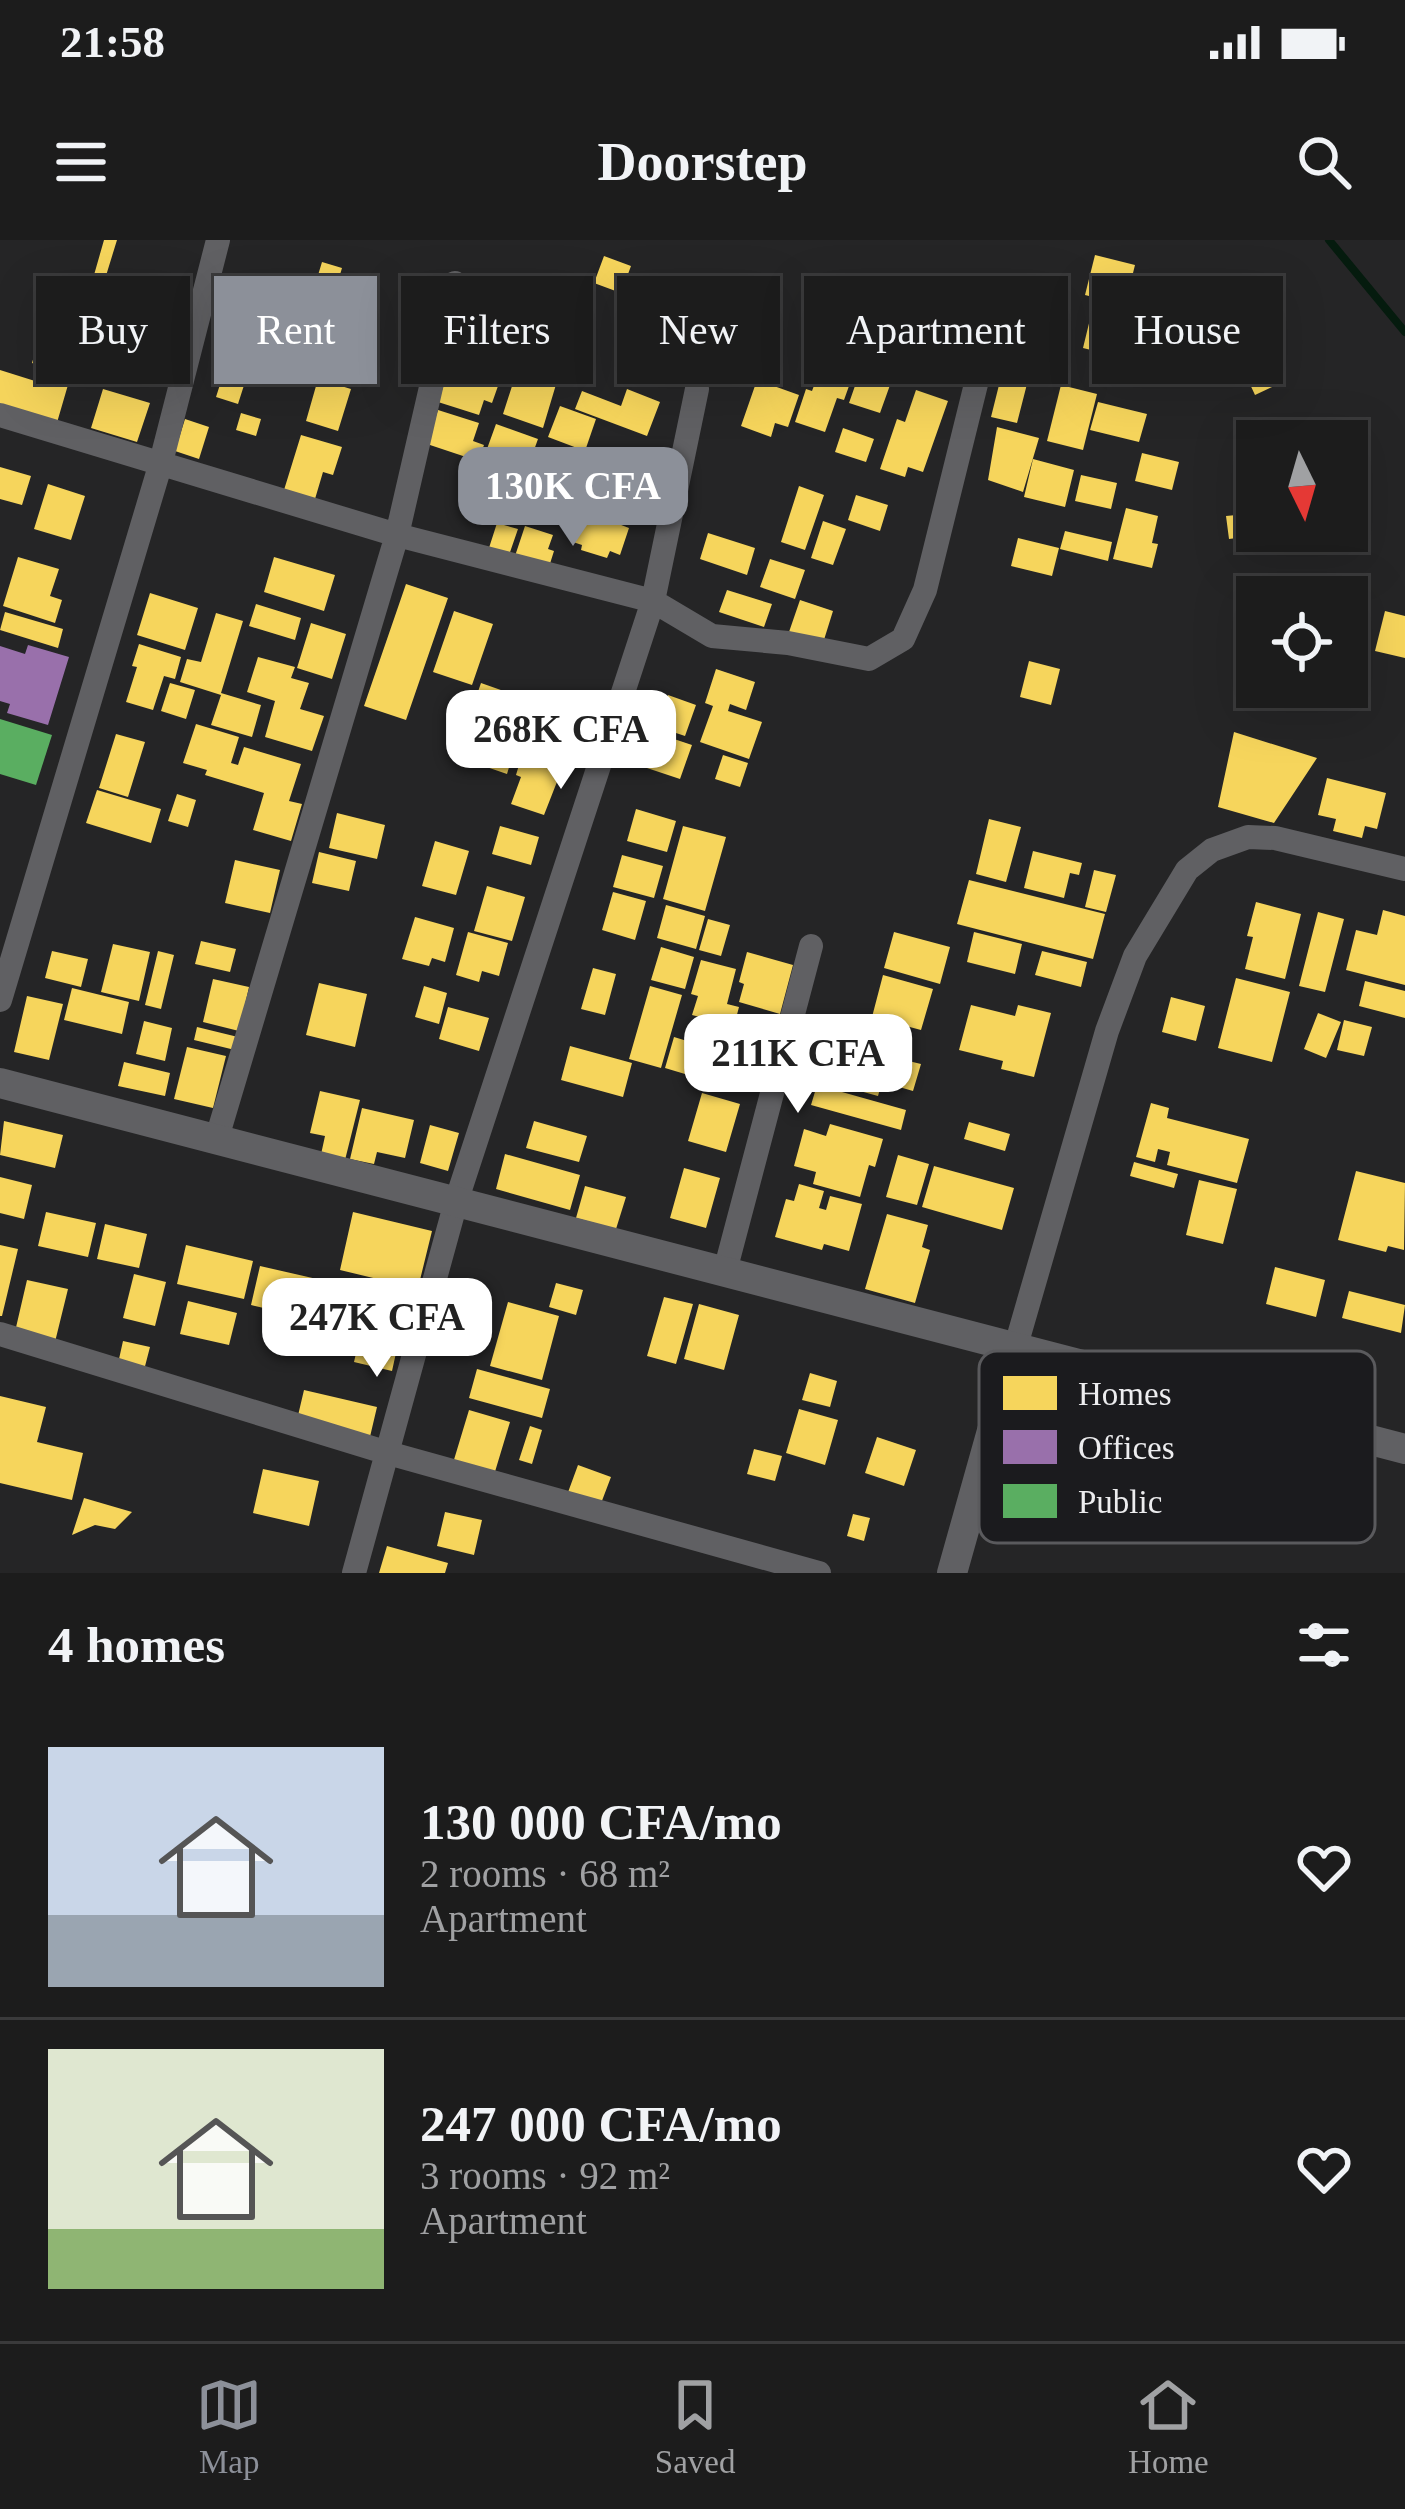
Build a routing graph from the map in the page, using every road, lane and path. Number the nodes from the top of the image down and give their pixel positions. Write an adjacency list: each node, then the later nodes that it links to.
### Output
1 (218, 240): 6 (street)
2 (432, 384): 7 (street)
3 (976, 384): 8 (street)
4 (697, 389): 8 (street)
5 (0, 415): 6 (street)
6 (160, 466): 7 (street); 11 (street)
7 (397, 535): 8 (street); 13 (street)
8 (653, 601): 14 (street)
9 (1405, 869): 17 (street)
10 (811, 946): 15 (street)
11 (0, 1000)
12 (0, 1083): 13 (street)
13 (216, 1141): 14 (street)
14 (456, 1202): 15 (street); 22 (street)
15 (725, 1271): 17 (street)
16 (0, 1334): 22 (street)
17 (1015, 1348): 18 (street); 19 (street)
18 (1014, 1351)
19 (1027, 1351)
20 (1375, 1441): 21 (street)
21 (1405, 1449)
22 (388, 1453): 24 (street); 25 (street)
23 (979, 1477): 26 (street)
24 (354, 1573)
25 (819, 1573)
26 (952, 1573)

